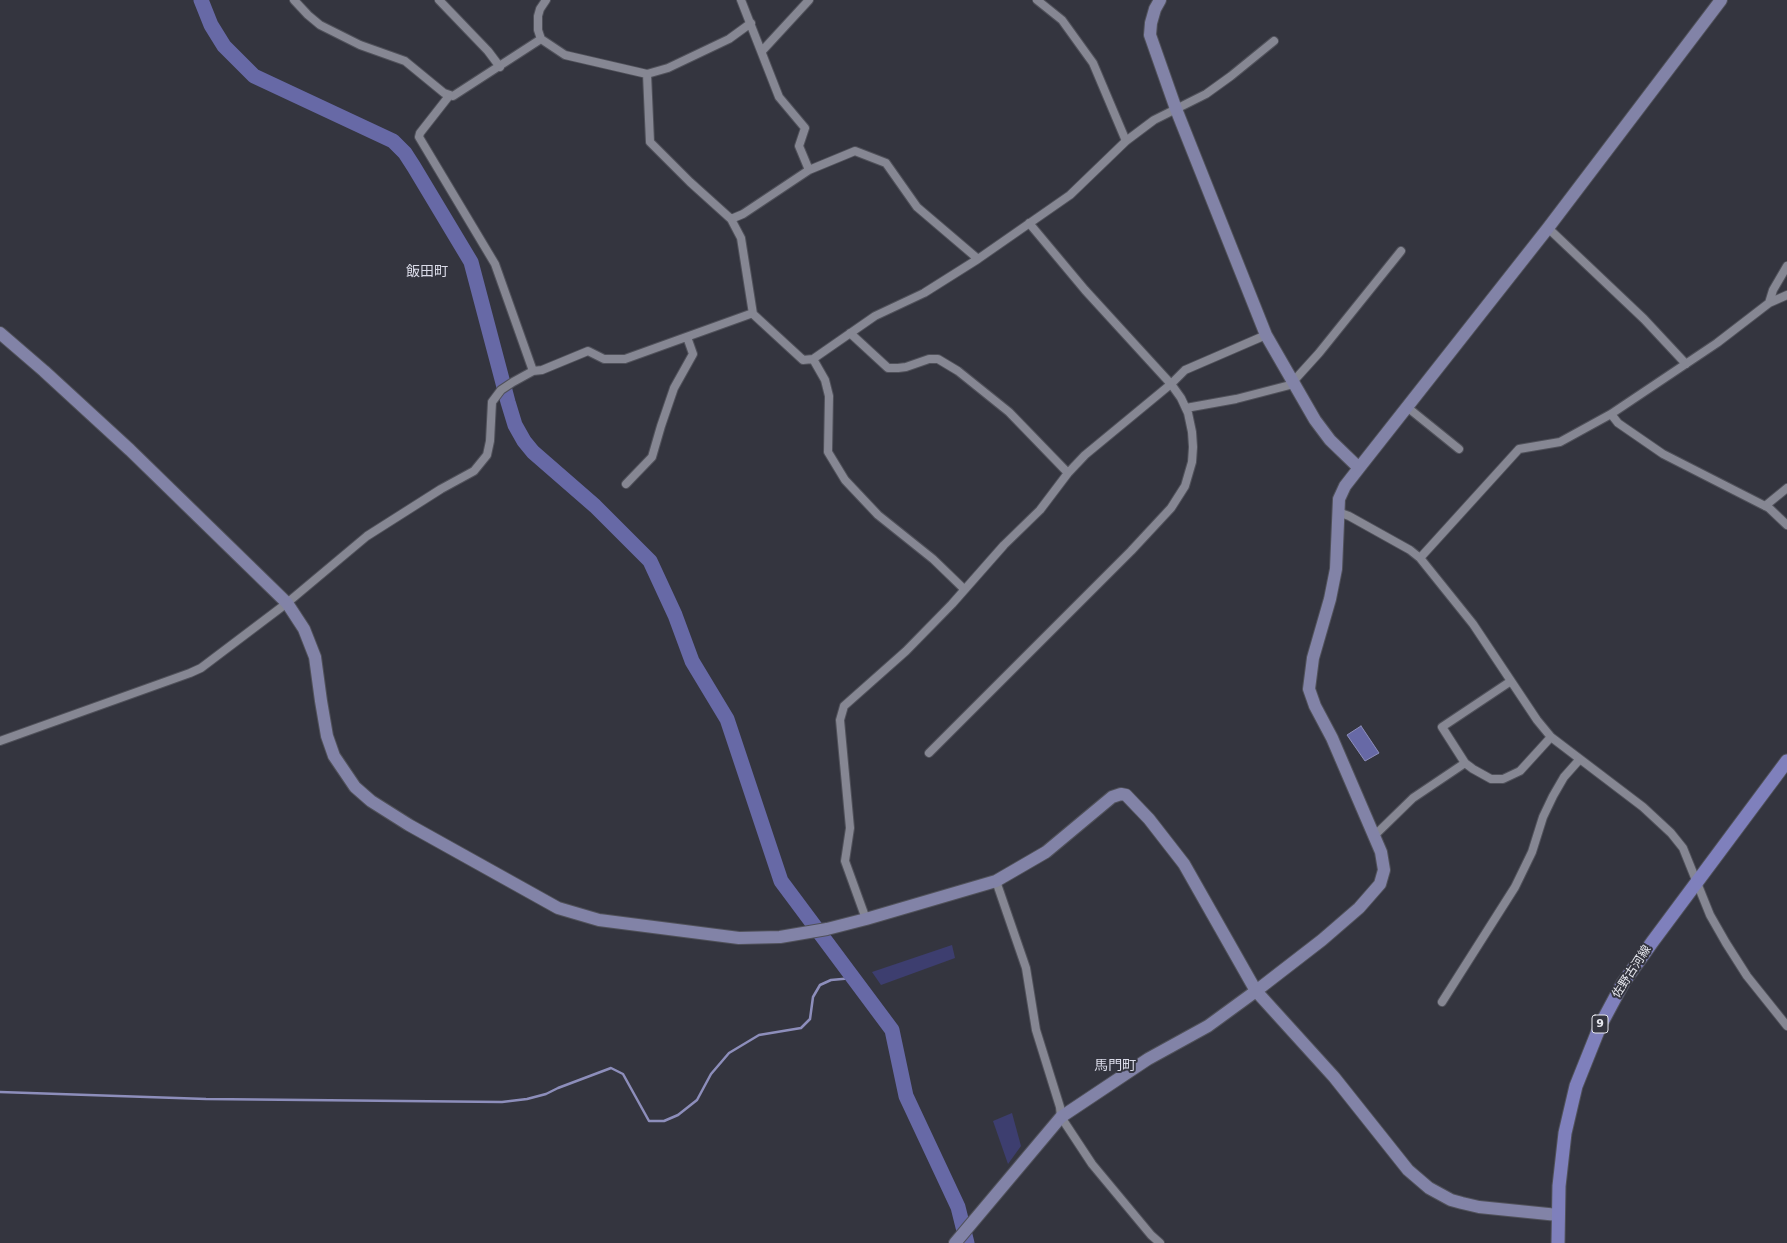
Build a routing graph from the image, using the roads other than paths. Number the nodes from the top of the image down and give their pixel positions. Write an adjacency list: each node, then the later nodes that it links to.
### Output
1 (294, 0): 15 (street)
2 (439, 0): 13 (street)
3 (546, 0): 10 (street)
4 (741, 0): 9 (street)
5 (809, 0): 12 (street)
6 (1037, 0): 17 (street)
7 (1160, 0): 16 (street)
8 (1722, 0): 21 (street)
9 (750, 23): 12 (street); 14 (street)
10 (540, 39): 13 (street); 14 (street)
11 (1274, 41): 16 (street)
12 (762, 51): 18 (street)
13 (500, 67): 15 (street)
14 (647, 74): 19 (street)
15 (449, 96): 34 (street)
16 (1176, 109): 17 (street); 30 (street)
17 (1126, 141): 20 (street)
18 (809, 170): 19 (street); 23 (street)
19 (732, 219): 27 (street)
20 (1029, 223): 23 (street); 36 (street)
21 (1548, 228): 33 (street); 37 (street)
22 (1400, 251): 35 (street)
23 (978, 259): 28 (street)
24 (1787, 266): 26 (street)
25 (1787, 295): 26 (street)
26 (1769, 304): 33 (street)
27 (753, 313): 31 (street); 32 (street)
28 (850, 333): 32 (street); 42 (street)
29 (0, 334): 50 (street)
30 (1266, 335): 35 (street); 36 (street)
31 (687, 337): 34 (street); 43 (street)
32 (813, 360): 49 (street)
33 (1686, 364): 39 (street)
34 (534, 371): 50 (street)
35 (1292, 382): 38 (street); 41 (street)
36 (1171, 384): 38 (street); 42 (street)
37 (1407, 407): 40 (street); 41 (street)
38 (1186, 408): 54 (street)
39 (1611, 414): 45 (street); 48 (street)
40 (1459, 449)
41 (1358, 468): 46 (street)
42 (1068, 473): 49 (street)
43 (626, 484)
44 (1787, 488): 45 (street)
45 (1765, 506): 47 (street)
46 (1338, 512): 48 (street); 58 (street)
47 (1787, 525)
48 (1420, 558): 51 (street)
49 (964, 589): 61 (street)
50 (287, 603): 53 (street); 61 (street)
51 (1511, 681): 52 (street); 57 (street)
52 (1551, 736): 55 (street); 57 (street)
53 (0, 741)
54 (929, 753)
55 (1580, 759): 60 (street); 63 (street)
56 (1787, 761): 60 (main road, 佐野古河線 / 9)
57 (1465, 763): 58 (street)
58 (1375, 834): 62 (street)
59 (996, 881): 61 (street); 62 (street); 65 (street)
60 (1696, 882): 64 (street); 66 (main road, 佐野古河線 / 9)
61 (866, 919)
62 (1256, 991): 65 (street); 66 (street)
63 (1442, 1002)
64 (1787, 1026)
65 (1061, 1117): 67 (street); 68 (street)
66 (1558, 1215): 69 (main road, 佐野古河線 / 9)
67 (956, 1242)
68 (1160, 1243)
69 (1558, 1243)

